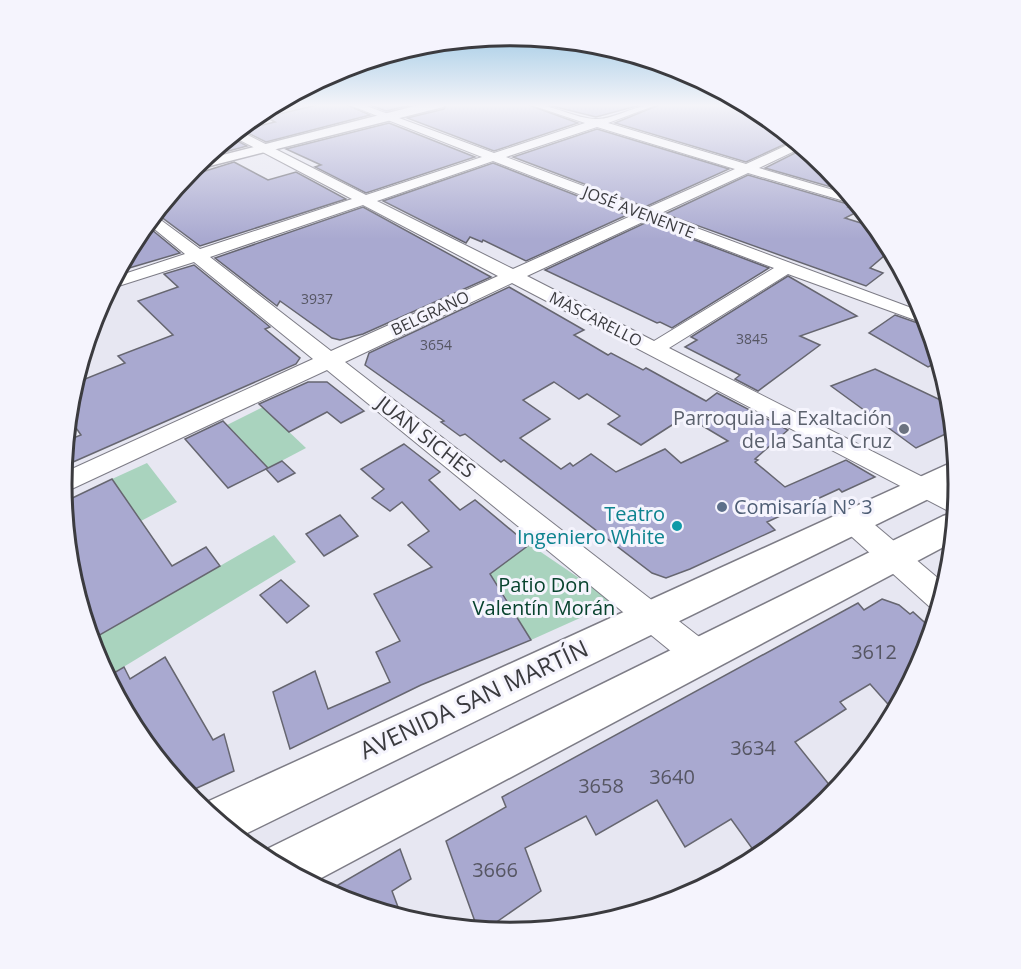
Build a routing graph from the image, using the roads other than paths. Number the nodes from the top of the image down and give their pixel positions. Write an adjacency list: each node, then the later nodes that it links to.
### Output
1 (261, 149): 8 (main road)
2 (268, 149): 11 (street, MASCARELLO)
3 (473, 149): 7 (street, JOSÉ AVENENTE)
4 (518, 149): 7 (street)
5 (684, 149): 9 (street)
6 (787, 149): 9 (street, BELGRANO)
7 (494, 157): 11 (street); 12 (street, JOSÉ AVENENTE)
8 (215, 161)
9 (746, 168): 10 (street); 12 (street, BELGRANO)
10 (840, 196)
11 (365, 200): 14 (street); 16 (street, MASCARELLO)
12 (645, 214): 15 (street, JOSÉ AVENENTE); 16 (street, BELGRANO)
13 (158, 225): 14 (street, JUAN SICHES)
14 (196, 256): 17 (street); 20 (street, JUAN SICHES)
15 (786, 268): 18 (street, JOSÉ AVENENTE); 19 (street)
16 (512, 276): 19 (street, MASCARELLO); 20 (street, BELGRANO)
17 (123, 280)
18 (914, 315)
19 (654, 349): 23 (street, MASCARELLO)
20 (328, 360): 22 (street, BELGRANO); 29 (street, JUAN SICHES)
21 (948, 476): 23 (main road, AVENIDA SAN MARTÍN)
22 (72, 479)
23 (922, 488): 24 (street, MASCARELLO); 25 (main road, AVENIDA SAN MARTÍN)
24 (948, 501)
25 (852, 521): 27 (street); 29 (main road, AVENIDA SAN MARTÍN)
26 (946, 529): 27 (main road)
27 (893, 557): 28 (street); 30 (main road)
28 (935, 593)
29 (651, 616): 30 (street, JUAN SICHES); 31 (main road, AVENIDA SAN MARTÍN)
30 (700, 656): 32 (main road)
31 (226, 817)
32 (292, 865)

